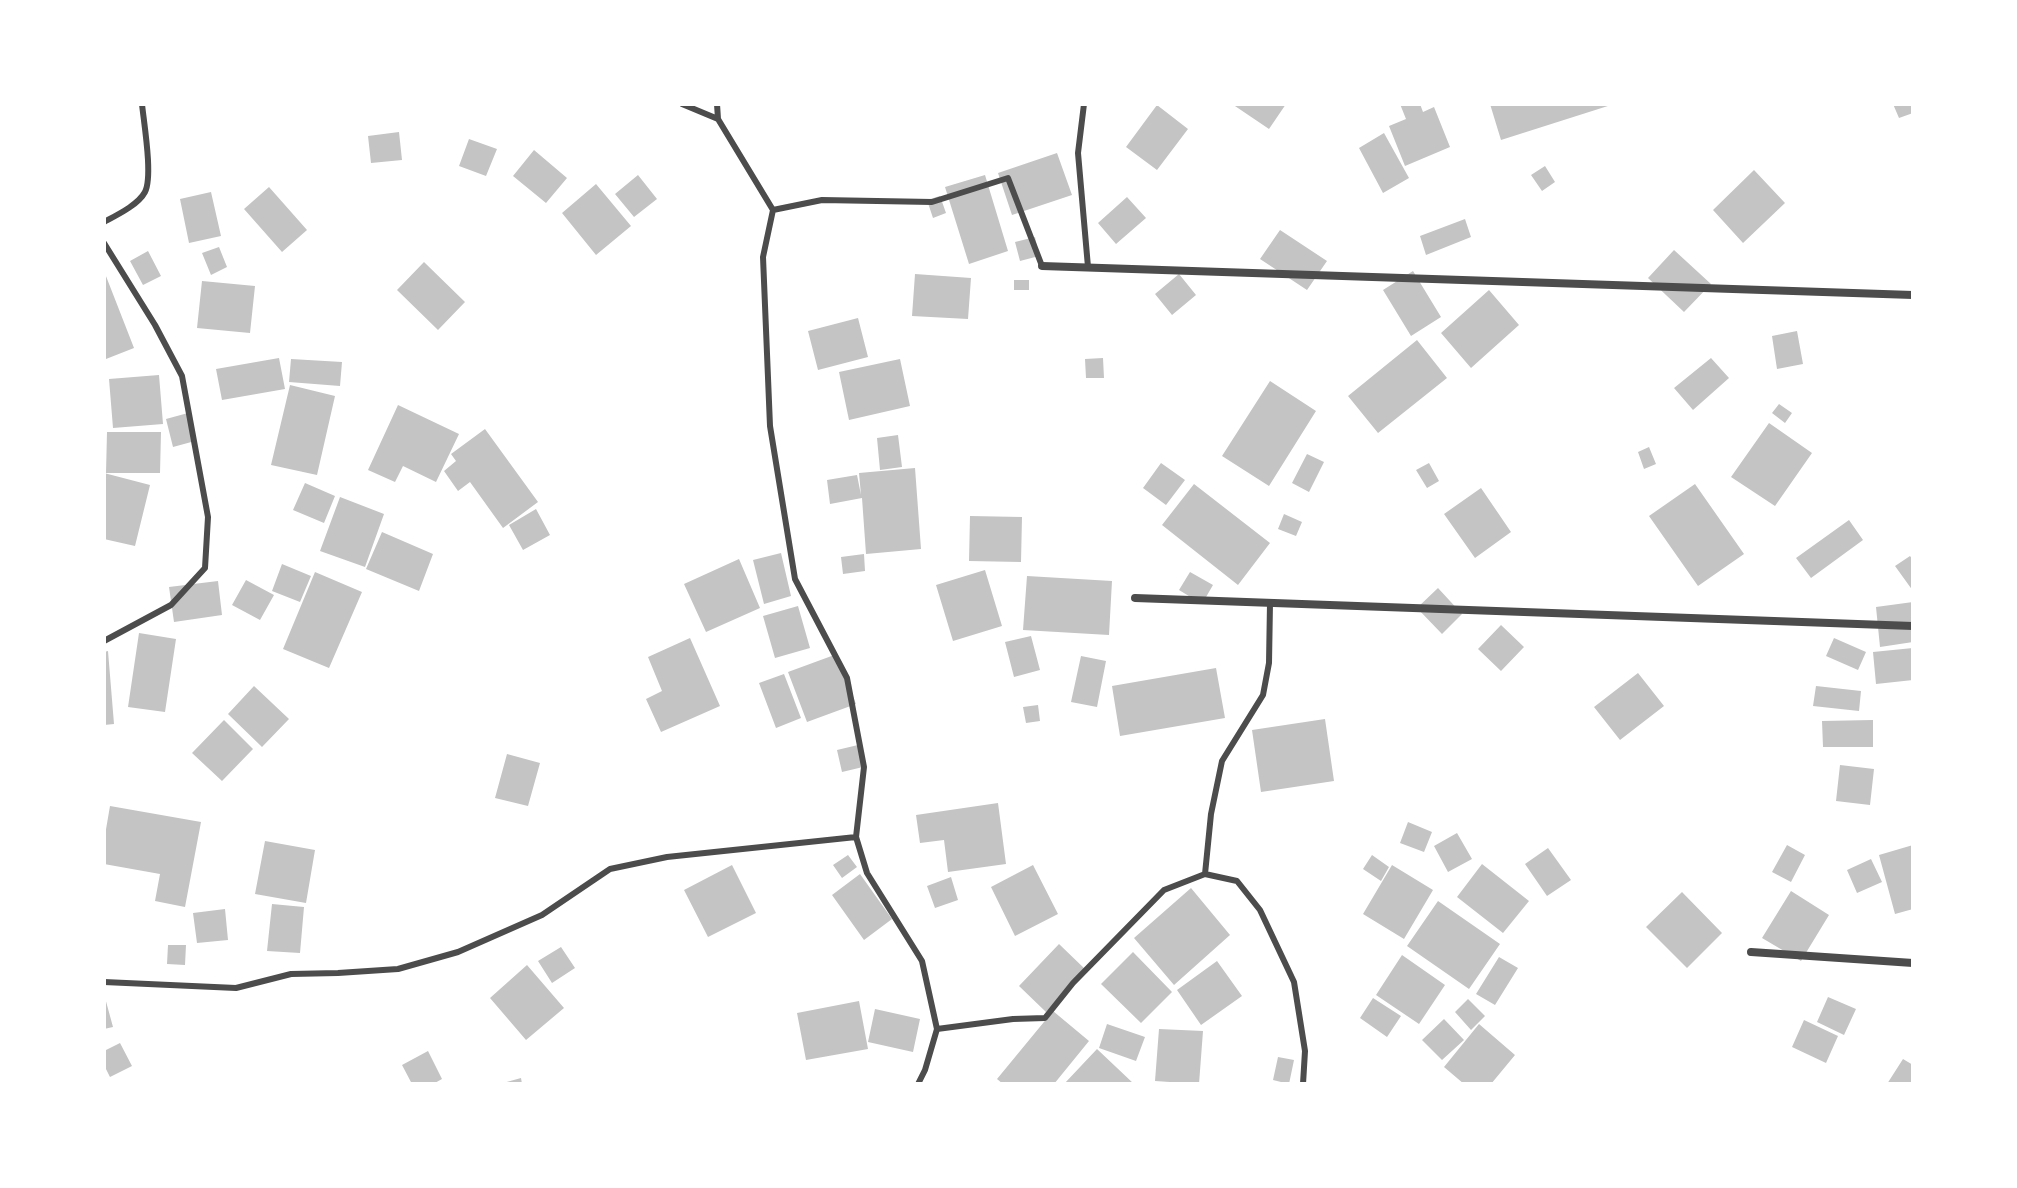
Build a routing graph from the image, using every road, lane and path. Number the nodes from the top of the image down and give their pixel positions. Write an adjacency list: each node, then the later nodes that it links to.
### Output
1 (142, 104): 7 (lane)
2 (682, 104): 5 (lane)
3 (717, 104): 5 (lane)
4 (1084, 104): 10 (lane)
5 (718, 119): 6 (lane)
6 (773, 210): 9 (lane); 16 (lane)
7 (104, 222)
8 (104, 243): 15 (lane)
9 (1042, 266): 10 (street)
10 (1088, 267): 11 (street)
11 (1913, 295)
12 (1135, 598): 13 (street)
13 (1270, 603): 14 (street); 17 (lane)
14 (1913, 626)
15 (104, 641)
16 (856, 837): 20 (lane); 21 (lane)
17 (1205, 874): 21 (lane); 23 (lane)
18 (1751, 952): 19 (street)
19 (1913, 963)
20 (104, 982)
21 (937, 1029): 22 (lane)
22 (918, 1084)
23 (1303, 1084)

